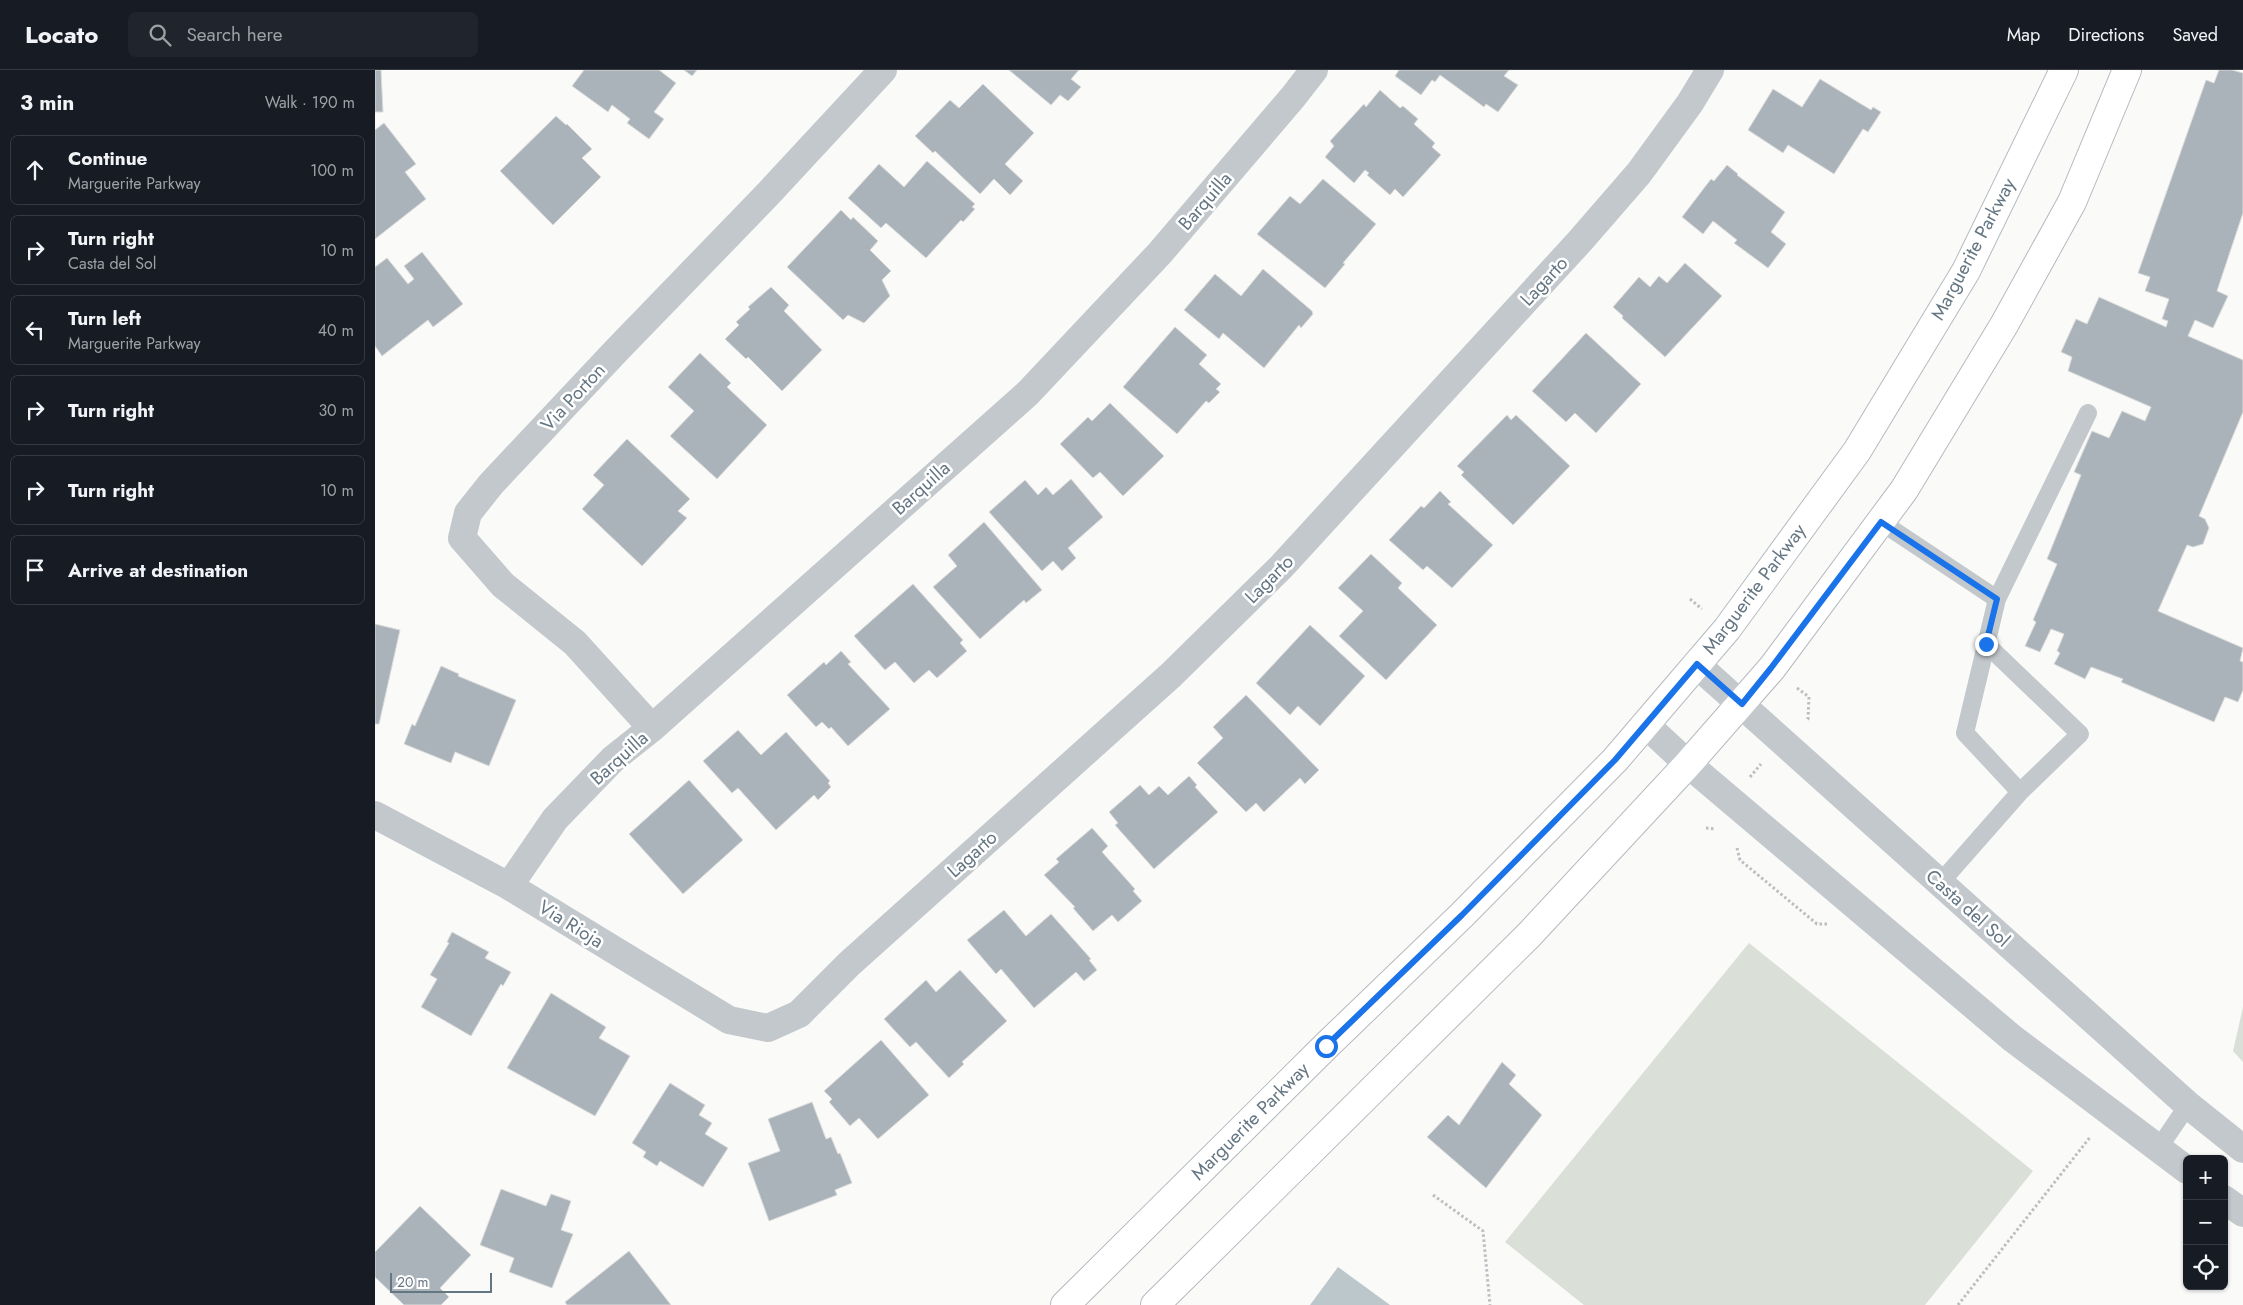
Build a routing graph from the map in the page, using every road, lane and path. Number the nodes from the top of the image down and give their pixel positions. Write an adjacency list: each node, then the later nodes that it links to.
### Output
1 (883, 70): 13 (street, Via Porton)
2 (1313, 70): 13 (street, Barquilla)
3 (1710, 70): 19 (street, Lagarto)
4 (2064, 70): 10 (main road, Marguerite Parkway)
5 (2127, 70): 7 (main road)
6 (2088, 413): 8 (lane)
7 (1881, 522): 8 (lane); 11 (main road)
8 (1997, 599): 9 (lane)
9 (1986, 644): 15 (lane); 15 (lane)
10 (1697, 664): 11 (street, Casta del Sol); 12 (main road, Marguerite Parkway)
11 (1742, 704): 14 (main road); 17 (street, Casta del Sol)
12 (1645, 724): 14 (street); 28 (main road, Marguerite Parkway)
13 (652, 728): 18 (street, Barquilla)
14 (1688, 764): 22 (street); 29 (main road)
15 (2020, 792): 17 (lane)
16 (375, 815): 18 (street, Via Rioja)
17 (1940, 883): 20 (street, Casta del Sol)
18 (509, 886): 19 (street, Via Rioja)
19 (768, 1028)
20 (2188, 1104): 22 (lane); 23 (street, Casta del Sol)
21 (2095, 1131): 31 (path)
22 (2158, 1148): 24 (street)
23 (2243, 1149)
24 (2183, 1167)
25 (1433, 1195): 30 (path)
26 (2225, 1200): 27 (street)
27 (2243, 1213)
28 (1065, 1305)
29 (1155, 1305)
30 (1490, 1305)
31 (1958, 1305)

